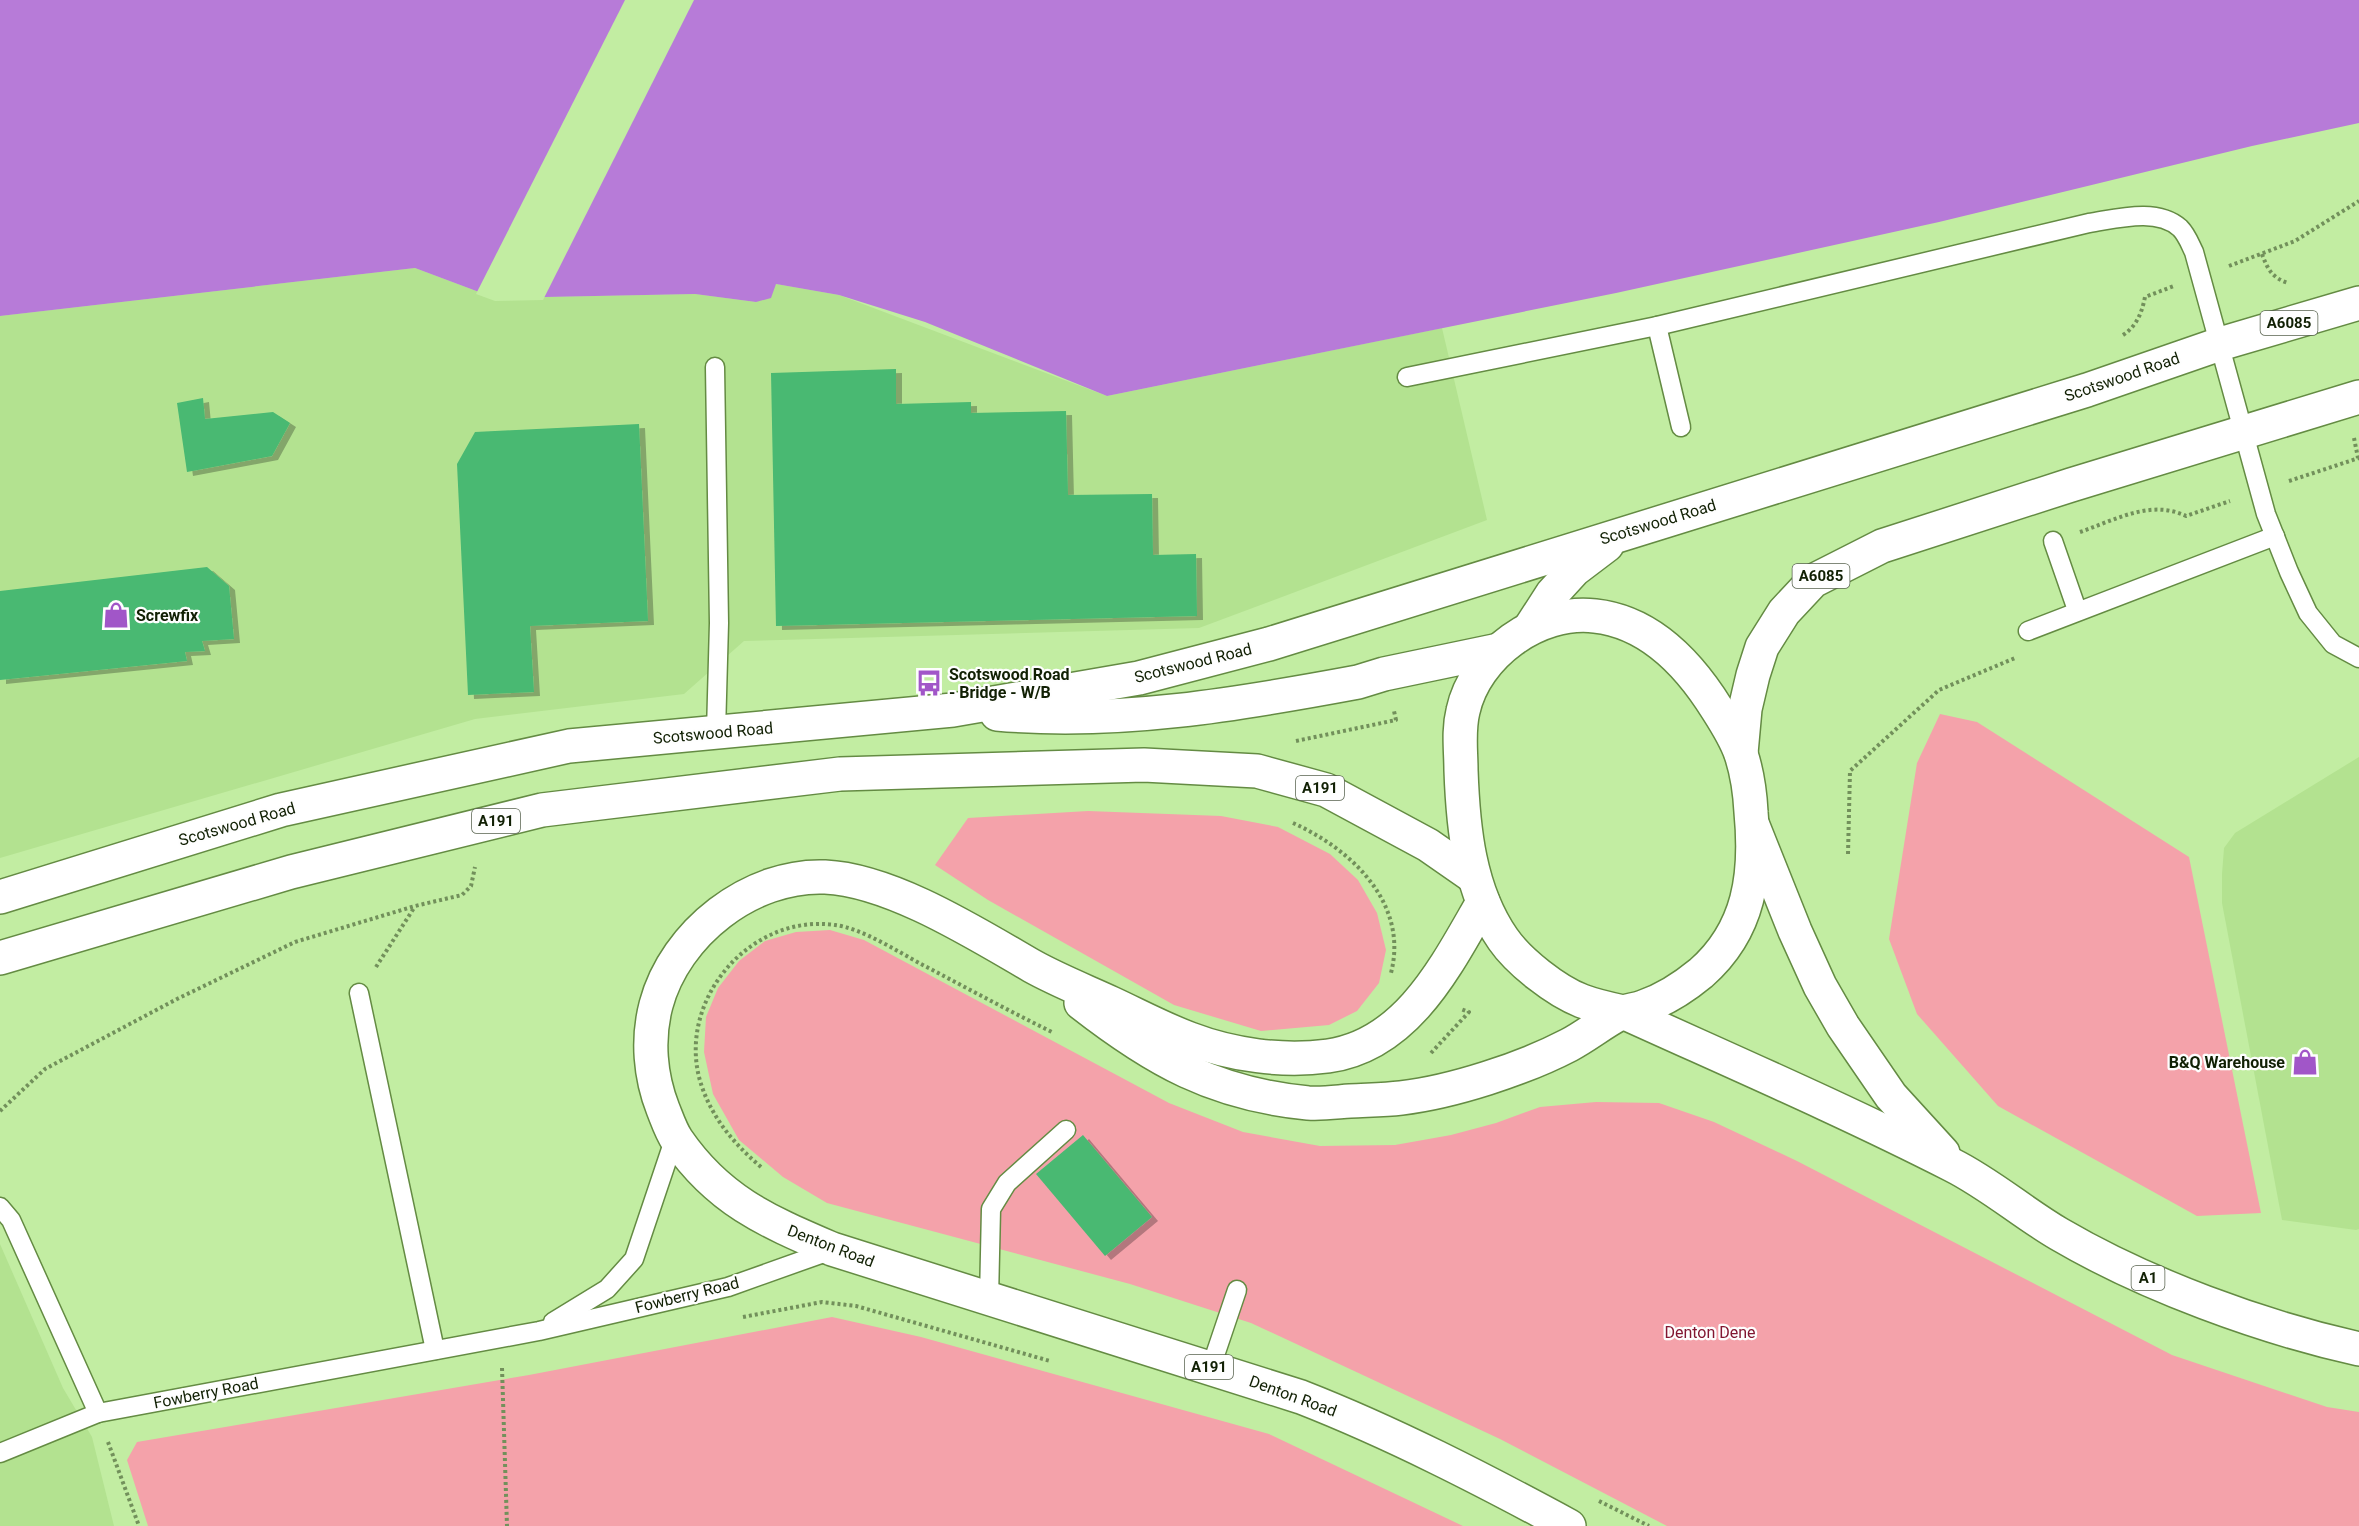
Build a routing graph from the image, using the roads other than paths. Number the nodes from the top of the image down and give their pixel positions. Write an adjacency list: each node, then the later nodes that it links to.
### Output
1 (2359, 303): 3 (main road, Scotswood Road / A6085)
2 (1657, 326): 3 (lane); 5 (lane); 7 (lane)
3 (2220, 344): 8 (lane); 9 (main road, Scotswood Road / A6085)
4 (715, 367): 18 (lane)
5 (1407, 377)
6 (2359, 397): 8 (main road, A6085)
7 (1681, 427)
8 (2244, 431): 10 (lane); 19 (main road, A6085)
9 (1622, 533): 13 (main road); 17 (main road, Scotswood Road / A6085)
10 (2274, 536): 12 (lane); 16 (lane)
11 (2053, 541): 12 (lane)
12 (2077, 610): 14 (lane)
13 (1530, 628): 15 (main road); 19 (main road)
14 (2028, 631)
15 (1499, 650): 17 (main road); 21 (main road)
16 (2359, 658)
17 (953, 710): 18 (main road, Scotswood Road)
18 (716, 732): 22 (main road, Scotswood Road)
19 (1741, 753): 20 (main road)
20 (1753, 826): 26 (main road); 29 (main road, A1)
21 (1479, 890): 23 (main road, A191); 24 (main road, A191); 26 (main road)
22 (0, 897)
23 (0, 958)
24 (1037, 969): 26 (main road, A191); 28 (main road, Denton Road / A191)
25 (359, 993): 36 (lane)
26 (1623, 1012): 29 (main road, A1)
27 (1066, 1130): 33 (lane)
28 (675, 1137): 31 (main road, Denton Road / A191); 34 (lane, Fowberry Road)
29 (1955, 1166): 35 (main road, A1)
30 (0, 1207): 38 (lane)
31 (832, 1250): 33 (main road, Denton Road / A191); 34 (lane, Fowberry Road)
32 (1237, 1290): 37 (lane)
33 (989, 1299): 37 (main road, Denton Road / A191)
34 (539, 1331): 36 (lane, Fowberry Road)
35 (2359, 1349)
36 (435, 1350): 38 (lane, Fowberry Road)
37 (1211, 1367): 40 (main road, Denton Road / A191)
38 (98, 1413): 39 (lane, Fowberry Road)
39 (0, 1453)
40 (1569, 1526)

